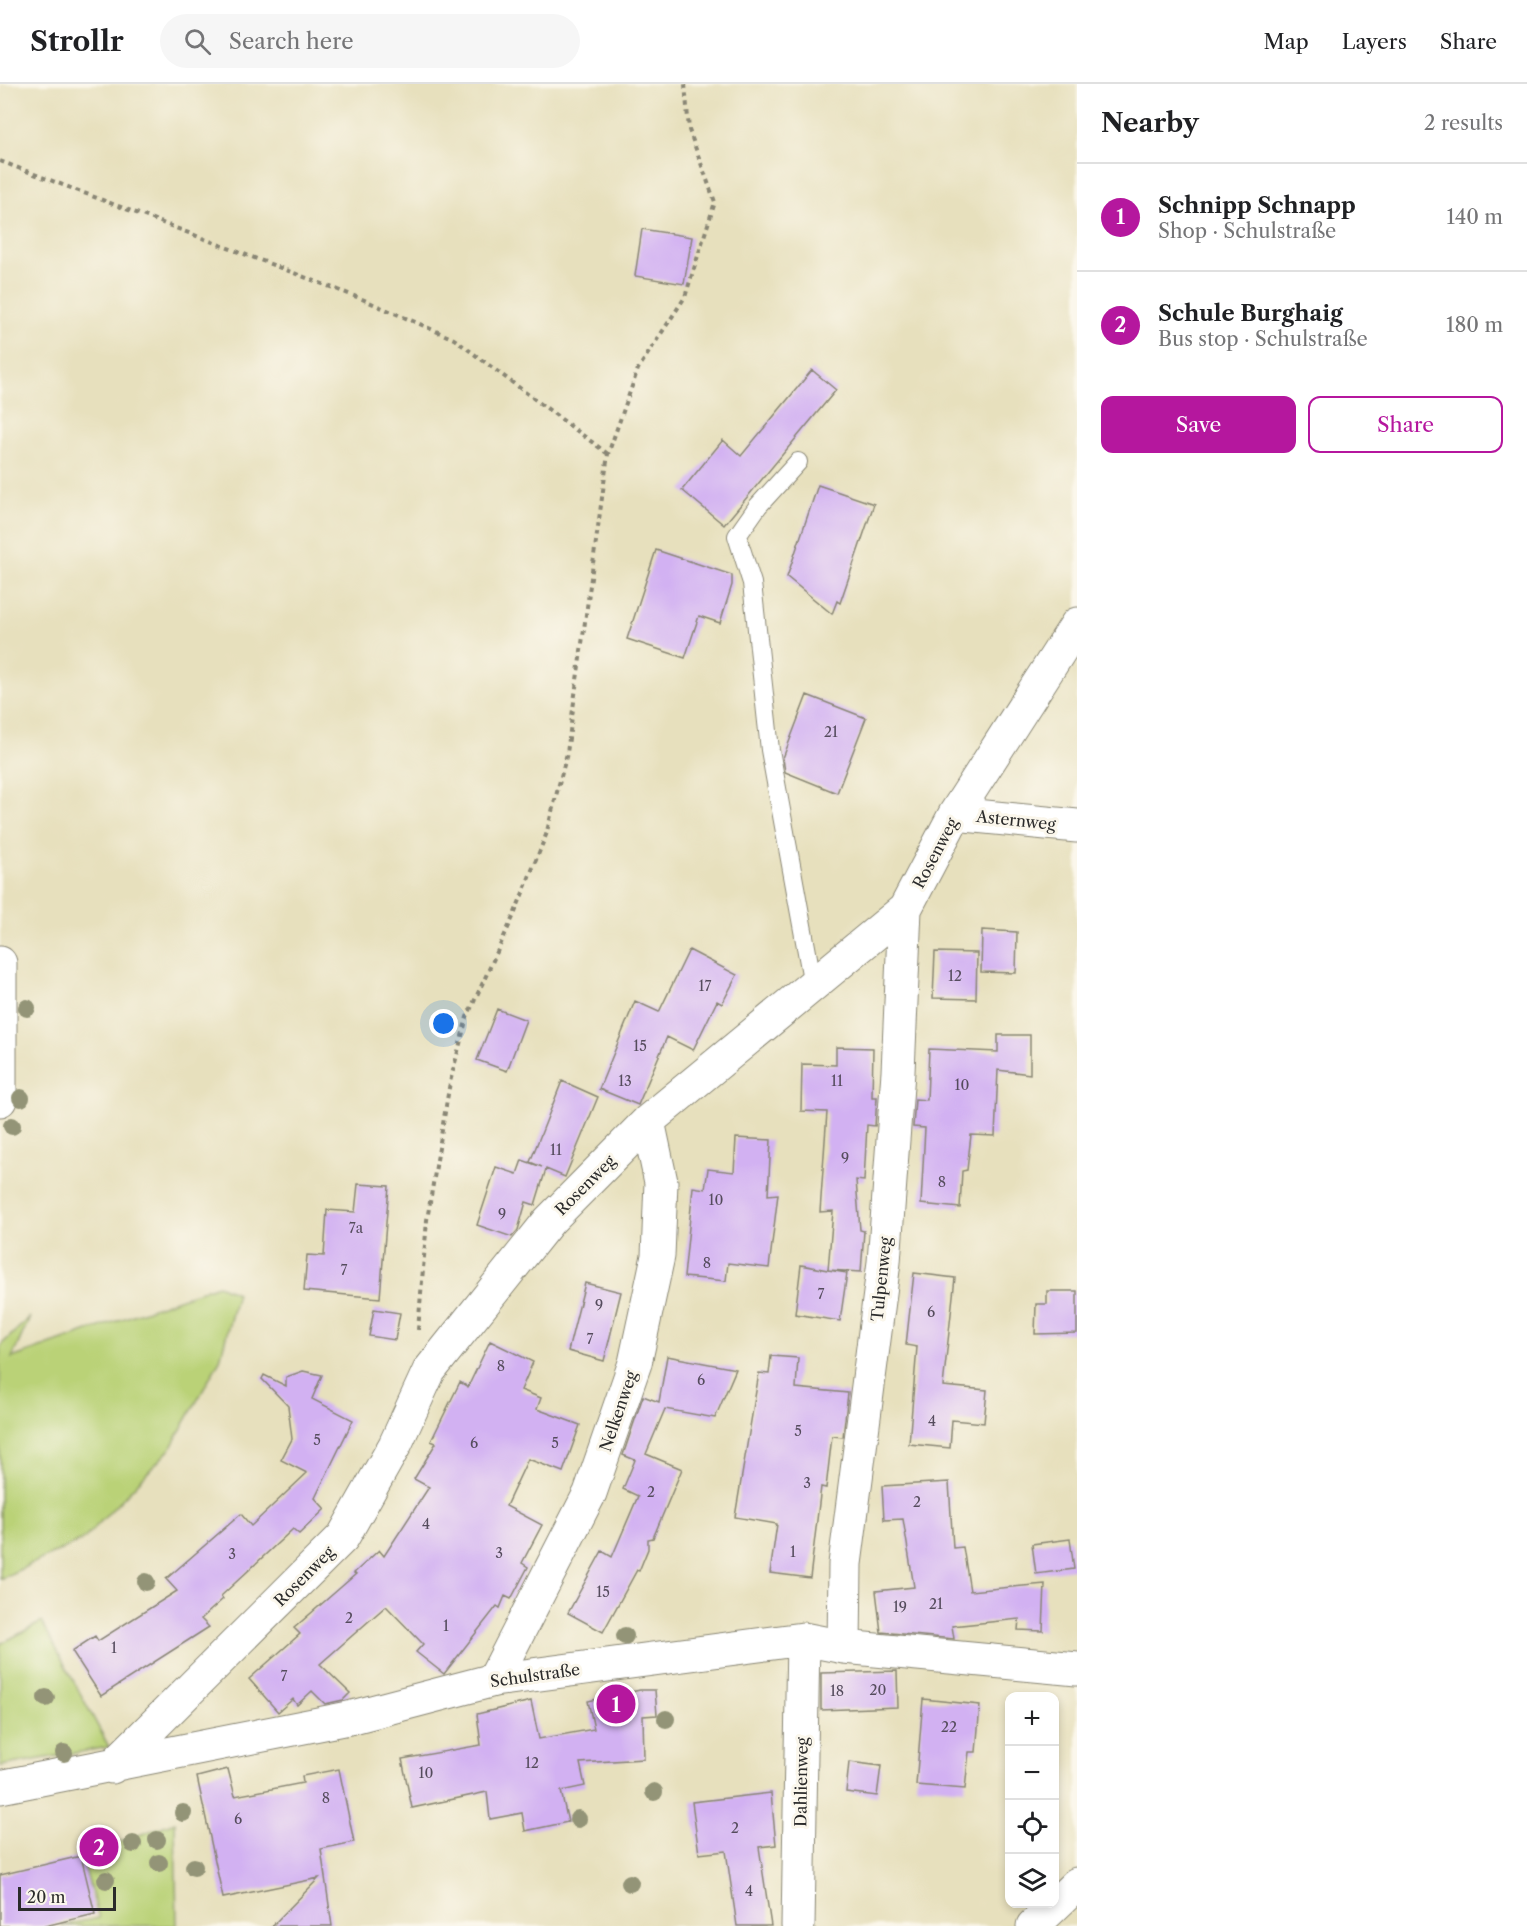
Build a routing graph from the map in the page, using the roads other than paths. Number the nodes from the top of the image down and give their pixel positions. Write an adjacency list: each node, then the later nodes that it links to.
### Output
1 (798, 462): 7 (lane)
2 (1077, 624): 3 (street, Rosenweg)
3 (955, 814): 4 (street, Asternweg); 5 (street, Rosenweg)
4 (1077, 826)
5 (905, 909): 7 (street, Rosenweg); 11 (street, Tulpenweg)
6 (0, 963): 8 (street)
7 (813, 985): 9 (street, Rosenweg)
8 (0, 1100)
9 (648, 1121): 13 (street, Nelkenweg); 14 (street, Rosenweg)
10 (803, 1639): 11 (street, Schulstraße); 13 (street, Schulstraße); 17 (street, Dahlienweg)
11 (844, 1647): 12 (street, Schulstraße)
12 (1077, 1669)
13 (494, 1680): 14 (street, Schulstraße)
14 (112, 1767): 15 (street, Schulstraße)
15 (0, 1787)
16 (1077, 1884): 18 (street)
17 (798, 1926)
18 (1033, 1926)

